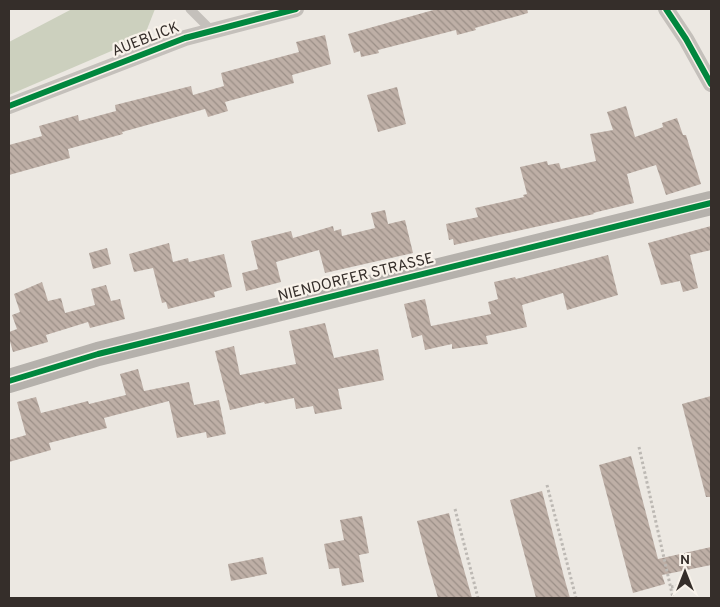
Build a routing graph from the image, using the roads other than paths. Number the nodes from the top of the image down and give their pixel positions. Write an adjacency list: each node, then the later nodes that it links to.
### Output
1 (190, 9): 4 (lane, AUEBLICK)
2 (296, 9): 4 (street, AUEBLICK)
3 (666, 9): 5 (street)
4 (212, 31): 6 (street, AUEBLICK)
5 (711, 84)
6 (9, 106)
7 (711, 203): 8 (main road, NIENDORFER STRASSE)
8 (9, 381)

